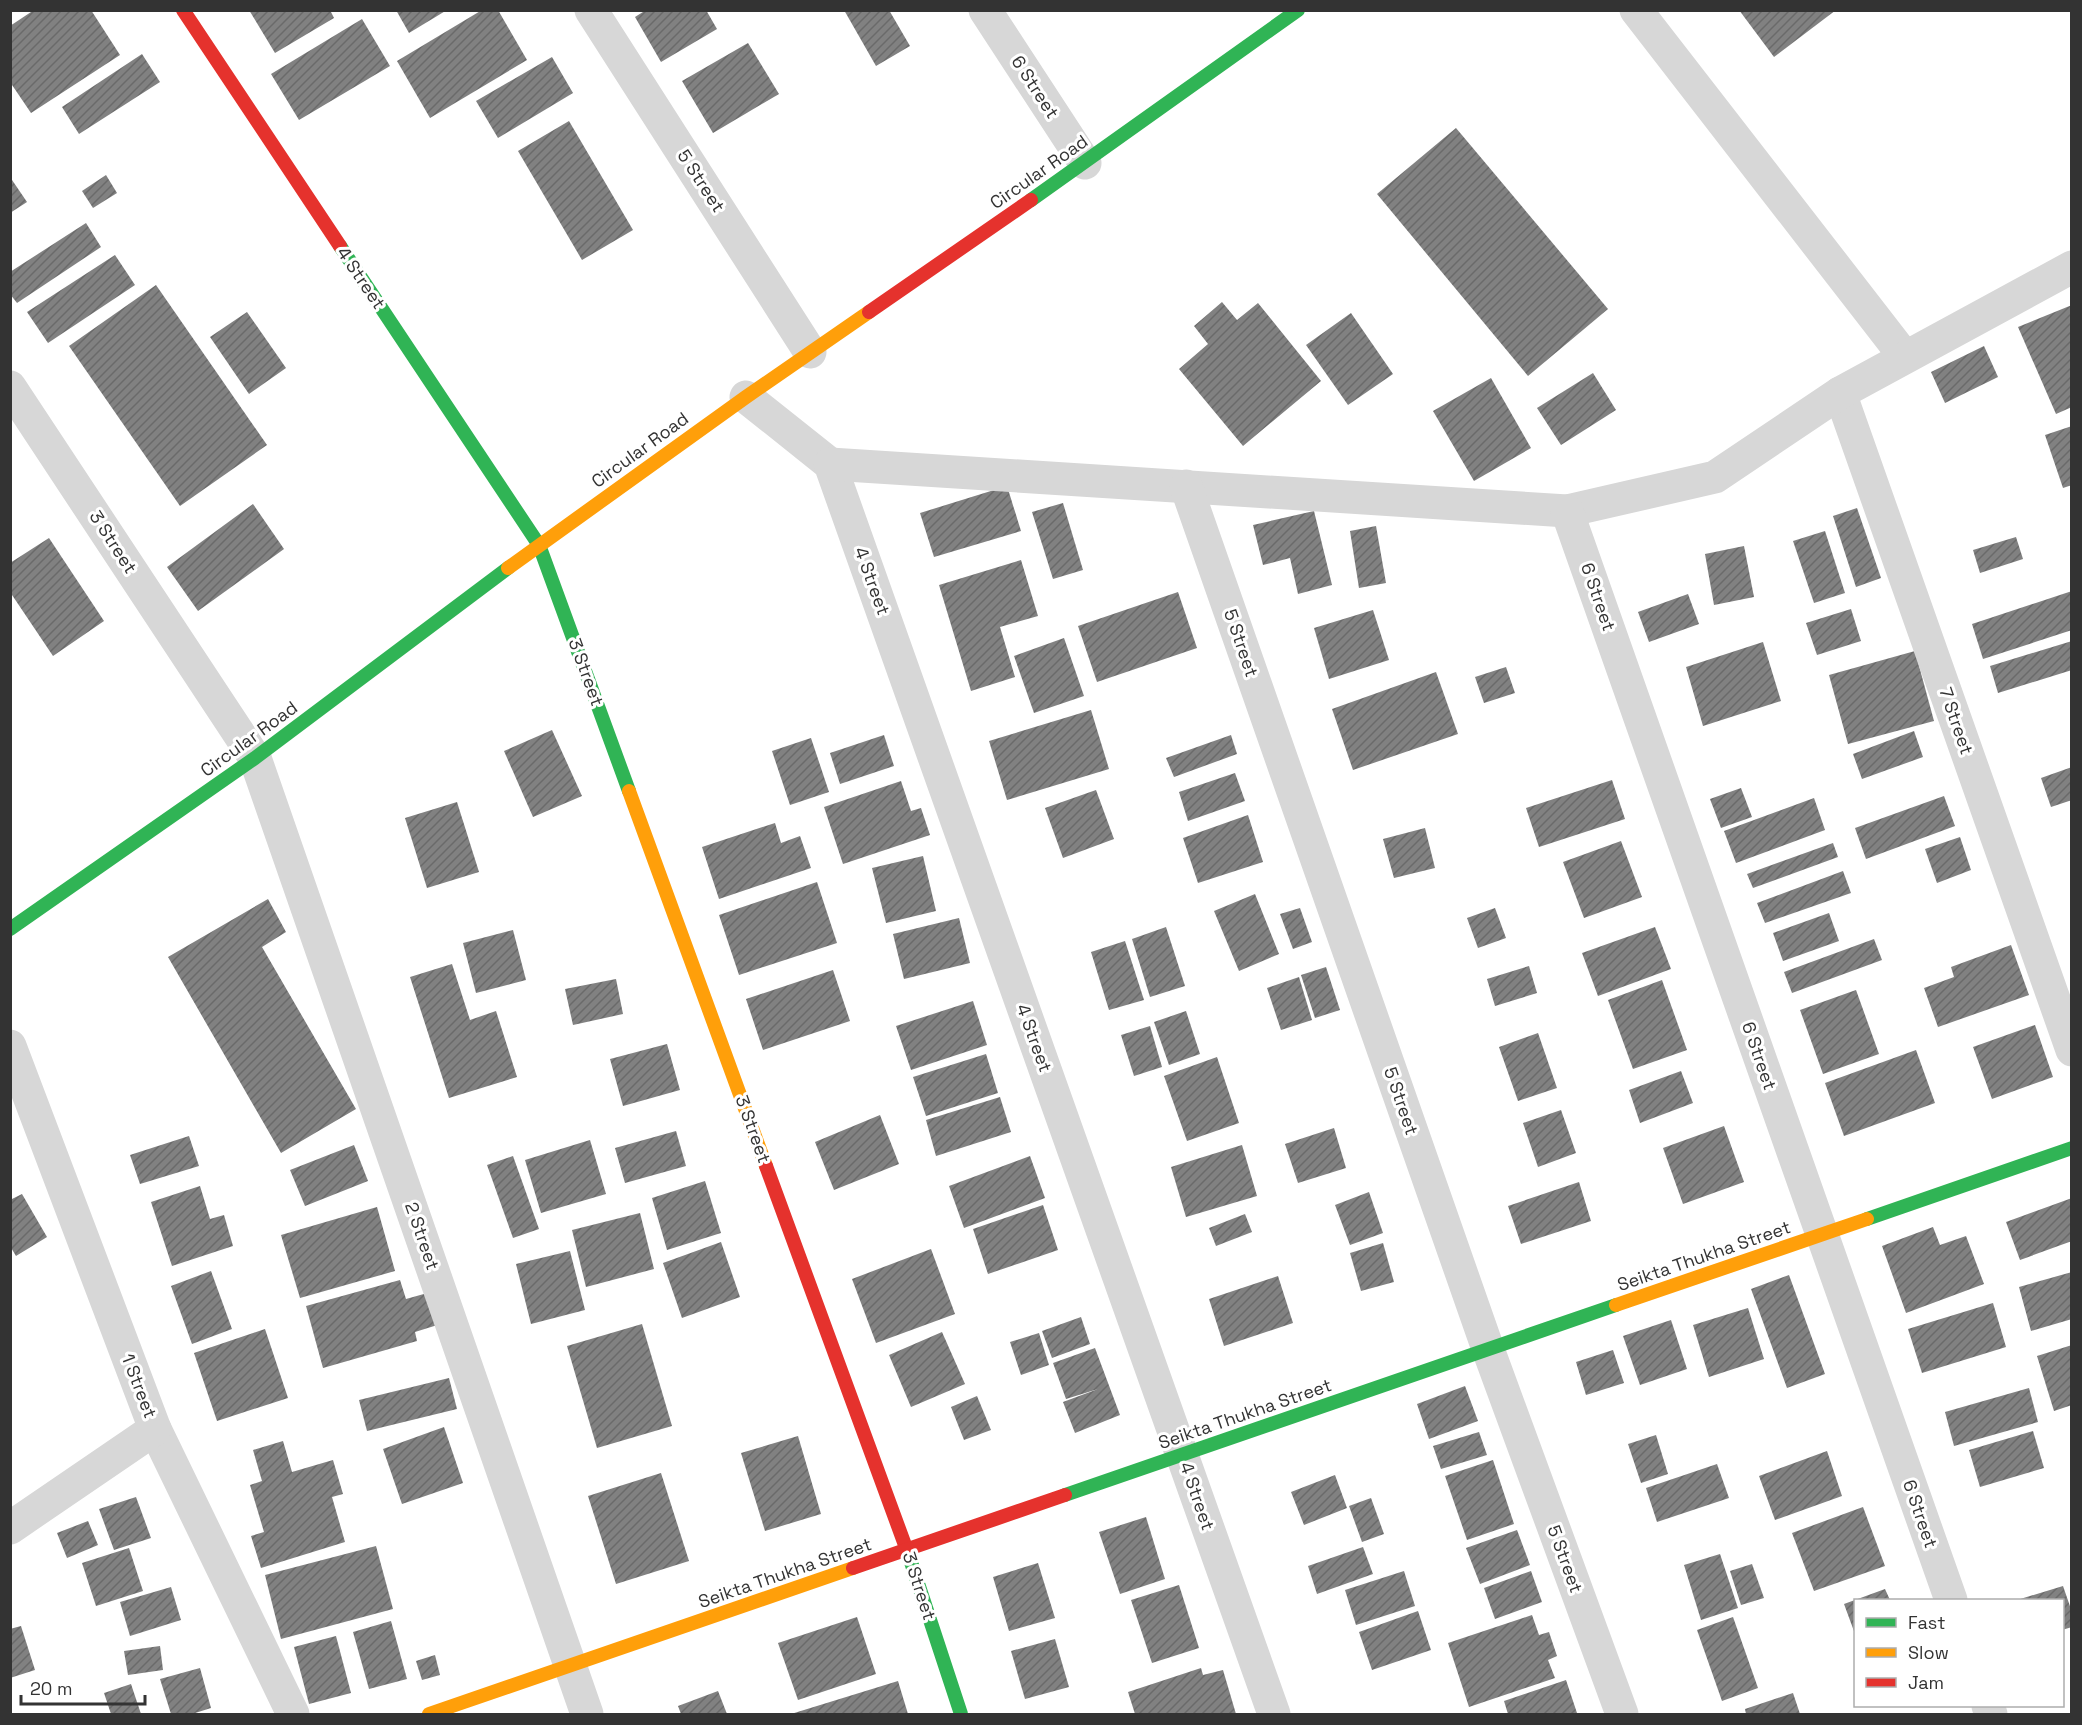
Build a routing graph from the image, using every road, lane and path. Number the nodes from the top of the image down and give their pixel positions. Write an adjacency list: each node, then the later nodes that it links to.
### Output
1 (183, 10): 16 (street, 4 Street)
2 (591, 10): 8 (street, 5 Street)
3 (985, 10): 6 (street, 6 Street)
4 (1298, 10): 6 (street, Circular Road)
5 (1636, 10): 9 (street)
6 (1085, 163): 8 (street, Circular Road)
7 (2072, 267): 9 (street)
8 (810, 352): 12 (street, Circular Road)
9 (1905, 357): 11 (street)
10 (10, 387): 17 (street, 3 Street)
11 (1840, 393): 15 (street); 20 (street, 7 Street)
12 (746, 397): 13 (street); 16 (street, Circular Road)
13 (830, 464): 14 (street); 25 (street, 4 Street)
14 (1186, 486): 15 (street); 23 (street, 5 Street)
15 (1567, 511): 22 (street, 6 Street)
16 (539, 545): 17 (street, Circular Road); 27 (street, 3 Street)
17 (255, 759): 18 (street, Circular Road); 29 (street, 2 Street)
18 (10, 929)
19 (10, 1046): 24 (street, 1 Street)
20 (2072, 1050)
21 (2072, 1148): 22 (street, Seikta Thukha Street)
22 (1822, 1234): 23 (street, Seikta Thukha Street); 28 (street, 6 Street)
23 (1488, 1349): 25 (street, Seikta Thukha Street); 35 (street, 5 Street)
24 (155, 1430): 26 (street); 30 (street, 1 Street)
25 (1182, 1455): 27 (street, Seikta Thukha Street); 34 (street, 4 Street)
26 (10, 1528)
27 (907, 1550): 29 (street, Seikta Thukha Street); 33 (street, 3 Street)
28 (1951, 1599)
29 (572, 1665): 31 (street, Seikta Thukha Street); 32 (street, 2 Street)
30 (293, 1714)
31 (429, 1714)
32 (587, 1714)
33 (961, 1714)
34 (1274, 1714)
35 (1622, 1714)

